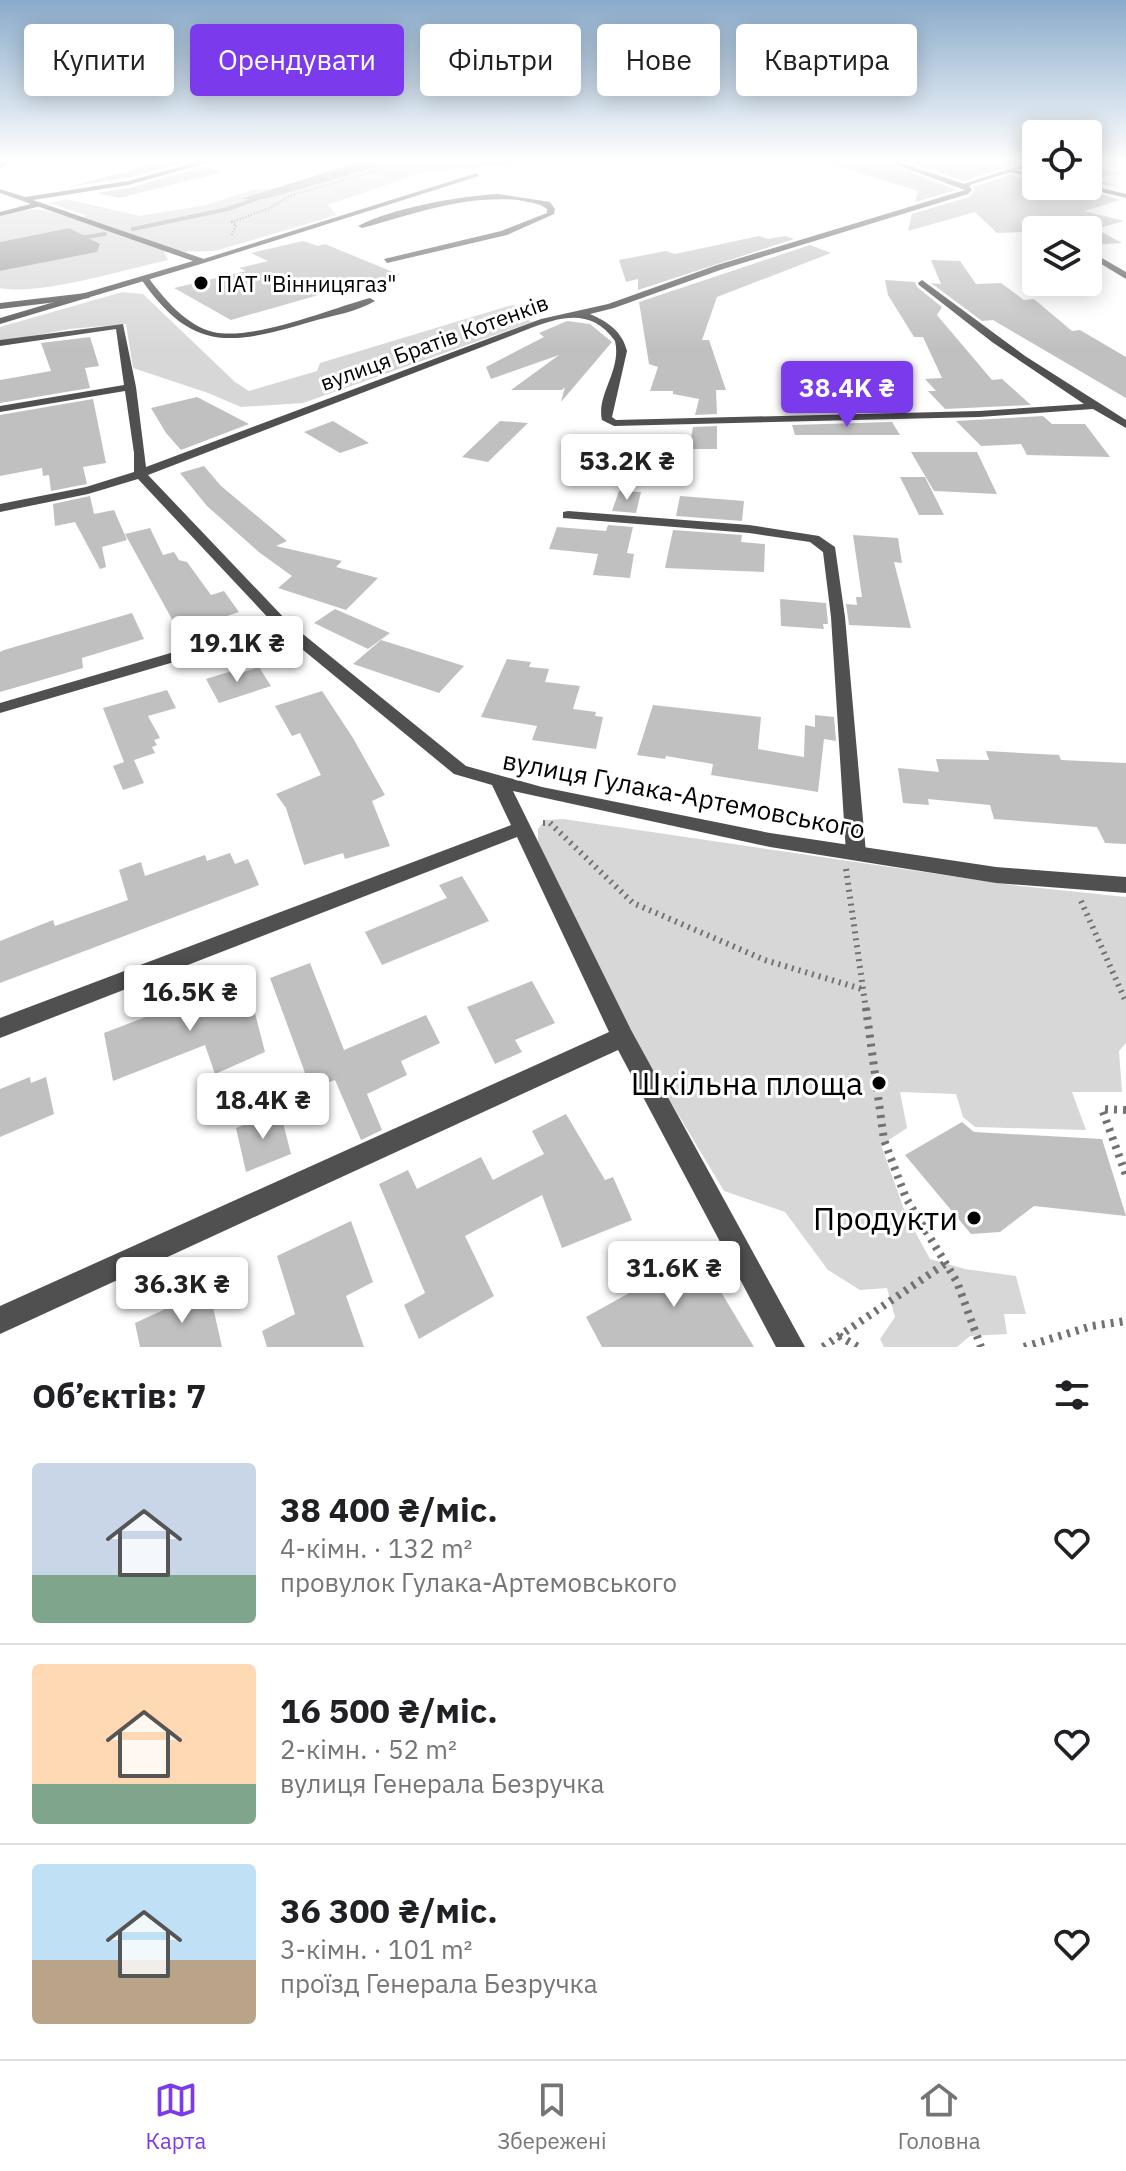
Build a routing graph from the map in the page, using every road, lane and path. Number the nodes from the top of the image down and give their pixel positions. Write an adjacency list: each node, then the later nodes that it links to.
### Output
1 (92, 223): 9 (street)
2 (232, 223): 8 (path)
3 (321, 223): 8 (street)
4 (373, 223): 7 (street)
5 (529, 223): 10 (street)
6 (867, 223): 18 (street, вулиця Братів Котенків)
7 (362, 226)
8 (239, 248): 9 (street)
9 (201, 261): 13 (street)
10 (387, 261)
11 (1102, 261): 12 (street)
12 (1126, 276)
13 (145, 279): 15 (street); 16 (street)
14 (922, 283): 22 (street)
15 (91, 296): 17 (street); 19 (street)
16 (370, 301)
17 (0, 306)
18 (581, 313): 22 (street); 25 (street, вулиця Братів Котенків)
19 (0, 321)
20 (0, 343): 21 (street)
21 (131, 387): 23 (street); 25 (street)
22 (1096, 406): 24 (street)
23 (0, 409)
24 (1126, 425)
25 (140, 474): 26 (street, вулиця Братів Котенків); 28 (street, вулиця Гулака-Артемовського)
26 (0, 508)
27 (568, 515): 32 (street)
28 (283, 625): 29 (street); 30 (street, вулиця Гулака-Артемовського)
29 (0, 708)
30 (500, 783): 31 (street); 32 (street, вулиця Гулака-Артемовського)
31 (521, 825): 35 (path); 37 (street); 38 (street)
32 (850, 852): 33 (street, вулиця Гулака-Артемовського); 35 (path)
33 (1072, 881): 34 (street, вулиця Гулака-Артемовського); 36 (path)
34 (1126, 885)
35 (862, 989): 41 (path)
36 (1126, 1002)
37 (0, 1028)
38 (623, 1037): 42 (street); 45 (street)
39 (1126, 1110): 40 (path)
40 (1126, 1175)
41 (946, 1263): 44 (path); 48 (path)
42 (0, 1320)
43 (1126, 1321): 49 (path)
44 (839, 1336): 46 (path); 47 (path)
45 (791, 1347)
46 (823, 1347)
47 (858, 1347)
48 (981, 1347)
49 (1024, 1347)

